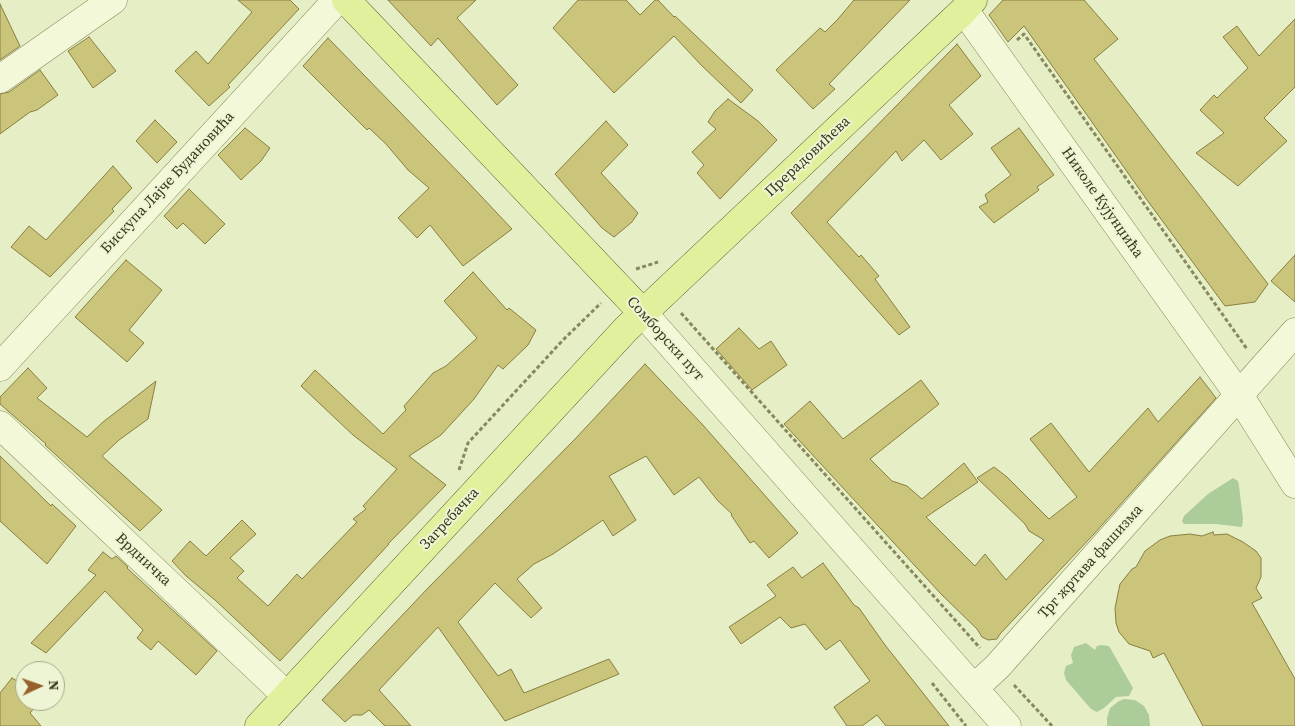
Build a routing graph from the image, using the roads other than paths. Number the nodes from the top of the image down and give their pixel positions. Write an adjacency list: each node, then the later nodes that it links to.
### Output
1 (113, 0): 5 (street)
2 (337, 0): 8 (street, Бискупа Лајче Будановића)
3 (346, 0): 6 (main road, Сомборски пут)
4 (969, 5): 6 (main road, Прерадовићева); 9 (street, Николе Кујунџића)
5 (0, 79)
6 (653, 303): 12 (street, Сомборски пут); 13 (main road, Загребачка)
7 (1295, 332): 9 (street, Трг жртава фашизма)
8 (0, 367)
9 (1239, 395): 11 (street, Николе Кујунџића); 12 (street, Трг жртава фашизма)
10 (0, 425): 13 (street, Врдничка)
11 (1295, 484)
12 (974, 688): 15 (street)
13 (286, 695): 14 (main road, Загребачка)
14 (259, 726)
15 (1007, 726)

